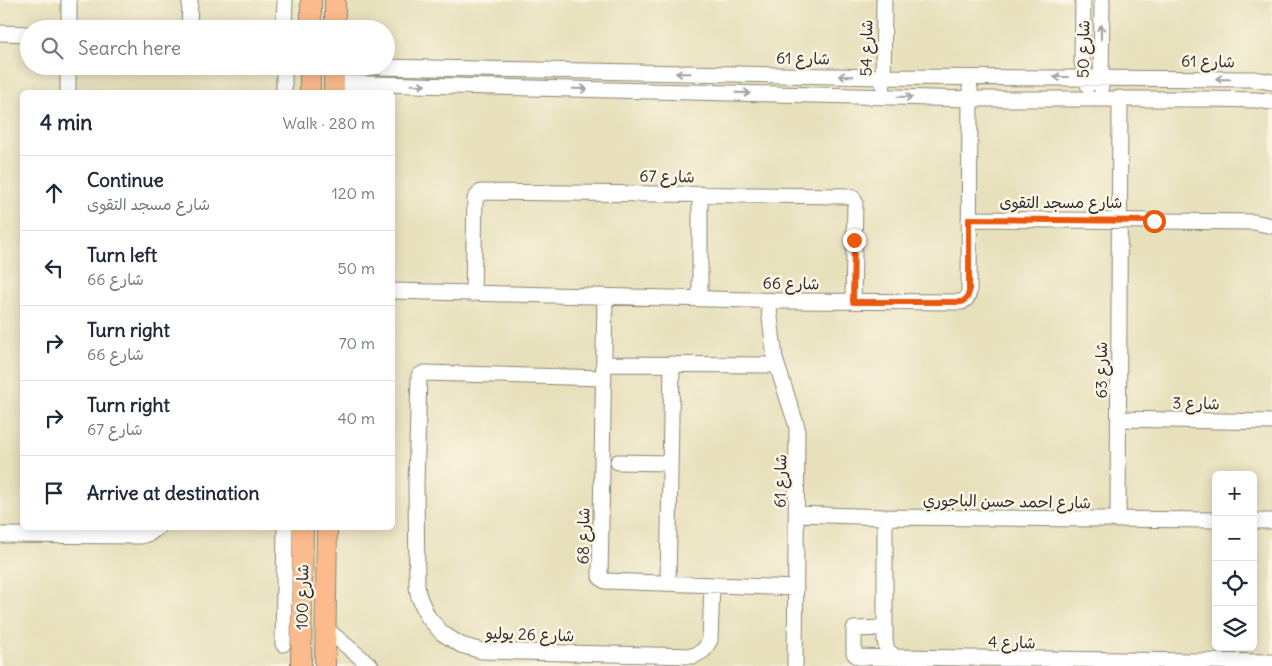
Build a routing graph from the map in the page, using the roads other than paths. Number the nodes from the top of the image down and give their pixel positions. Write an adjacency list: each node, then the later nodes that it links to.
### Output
1 (69, 0): 9 (street)
2 (190, 0): 10 (street)
3 (285, 0): 11 (street)
4 (311, 0): 12 (main road)
5 (335, 0): 13 (main road)
6 (884, 0): 20 (street, شارع 54)
7 (1083, 0): 21 (street, شارع 50)
8 (1102, 0): 21 (street, شارع 50, one-way to 8)
9 (69, 20)
10 (189, 20)
11 (284, 20)
12 (311, 20)
13 (335, 20)
14 (0, 33): 15 (street)
15 (20, 34)
16 (68, 75): 24 (street)
17 (284, 75): 25 (street)
18 (310, 75): 26 (main road)
19 (334, 77): 20 (street, شارع 61, one-way to 19); 27 (street, شارع 61, one-way to 27)
20 (883, 77): 22 (street, شارع 61); 27 (street, شارع 54)
21 (1093, 77): 22 (street, شارع 61, one-way to 22); 23 (street, شارع 61, one-way to 21); 28 (street, شارع 50)
22 (970, 78): 30 (street, شارع 66)
23 (1272, 82)
24 (68, 90)
25 (284, 90)
26 (310, 90)
27 (883, 97): 30 (street, شارع 61, one-way to 30)
28 (1096, 98): 29 (street, شارع 61); 30 (street, شارع 61)
29 (1120, 98): 31 (street, شارع 61); 34 (street, شارع 63)
30 (970, 99): 33 (street, شارع 66)
31 (1272, 102)
32 (700, 194): 37 (street, شارع 67); 39 (street); 41 (street, شارع 67)
33 (969, 219): 34 (street, شارع مسجد التقوى); 41 (street, شارع 66)
34 (1119, 220): 35 (street, شارع مسجد التقوى); 45 (street, شارع 63)
35 (1272, 226)
36 (395, 292): 37 (street, شارع 66)
37 (473, 294): 38 (street, شارع 66)
38 (605, 297): 39 (street, شارع 66); 44 (street, شارع 68)
39 (700, 299): 40 (street, شارع 66)
40 (768, 301): 41 (street, شارع 66); 43 (street, شارع 61)
41 (853, 302)
42 (672, 364): 43 (street); 44 (street); 48 (street)
43 (776, 365): 49 (street, شارع 61)
44 (604, 371): 62 (street, شارع 68); 63 (street, شارع 26 يوليو)
45 (1118, 419): 46 (street, شارع 3); 51 (street, شارع 63)
46 (1272, 422)
47 (618, 462): 48 (street)
48 (670, 463): 62 (street)
49 (797, 514): 50 (street, شارع احمد حسن الباجوري); 64 (street, شارع 61)
50 (885, 517): 51 (street, شارع احمد حسن الباجوري); 66 (street)
51 (1118, 520): 52 (street, شارع احمد حسن الباجوري)
52 (1212, 520)
53 (1257, 521): 54 (street)
54 (1272, 521)
55 (154, 530): 59 (street)
56 (285, 530): 65 (street)
57 (303, 530): 60 (main road, شارع 100)
58 (328, 530): 61 (main road, شارع 100)
59 (0, 535)
60 (303, 569): 61 (main road); 65 (main road, شارع 100)
61 (327, 570): 67 (main road, شارع 100)
62 (668, 583): 63 (street, شارع 68)
63 (712, 585): 64 (street, شارع 68)
64 (796, 588): 74 (street, شارع 61)
65 (293, 621): 68 (street); 71 (main road, شارع 100)
66 (884, 628): 69 (street); 69 (street, شارع 4)
67 (326, 629): 72 (main road, شارع 100); 73 (street)
68 (283, 644)
69 (900, 658): 70 (street, شارع 4)
70 (1272, 662)
71 (301, 666)
72 (325, 666)
73 (371, 666)
74 (795, 666)

